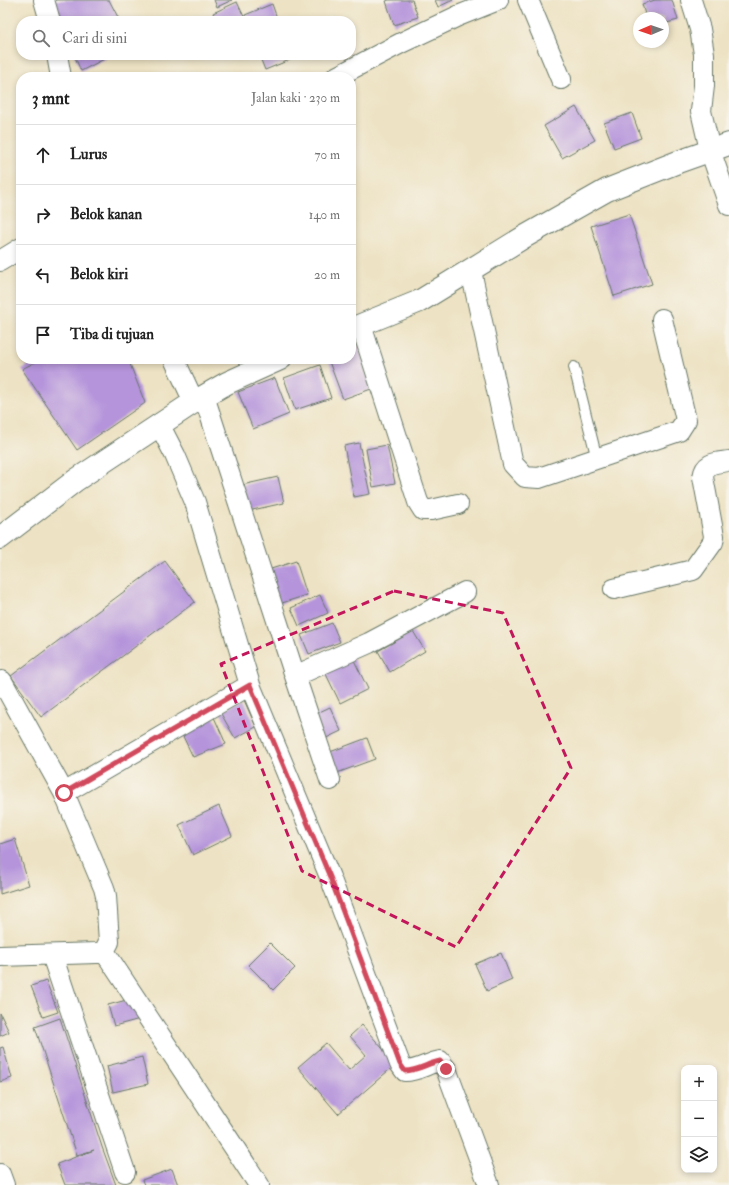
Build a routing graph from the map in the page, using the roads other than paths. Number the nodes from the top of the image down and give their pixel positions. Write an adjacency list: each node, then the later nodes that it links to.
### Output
1 (44, 0): 5 (street)
2 (498, 0): 8 (street)
3 (528, 0): 9 (street)
4 (691, 0): 10 (street)
5 (49, 16)
6 (58, 60): 7 (street)
7 (60, 72)
8 (346, 72)
9 (561, 79)
10 (720, 147): 11 (street); 14 (street)
11 (729, 205)
12 (16, 251): 13 (street)
13 (0, 261)
14 (471, 271): 16 (street); 22 (street)
15 (662, 319): 22 (street)
16 (356, 327): 24 (street)
17 (177, 364): 20 (street)
18 (269, 364): 20 (street)
19 (574, 367): 22 (lane)
20 (199, 399): 21 (street); 28 (street)
21 (159, 424): 25 (street); 30 (street)
22 (597, 459)
23 (729, 461): 26 (street)
24 (458, 504)
25 (0, 538)
26 (614, 589)
27 (465, 592): 28 (street)
28 (295, 676): 31 (street)
29 (2, 681): 32 (street)
30 (250, 685): 32 (street); 40 (street)
31 (330, 780)
32 (64, 793): 33 (street)
33 (103, 954): 34 (street); 39 (street)
34 (52, 955): 35 (street); 36 (street)
35 (0, 956)
36 (125, 1172)
37 (0, 1174): 38 (street)
38 (4, 1185)
39 (259, 1185)
40 (489, 1185)

